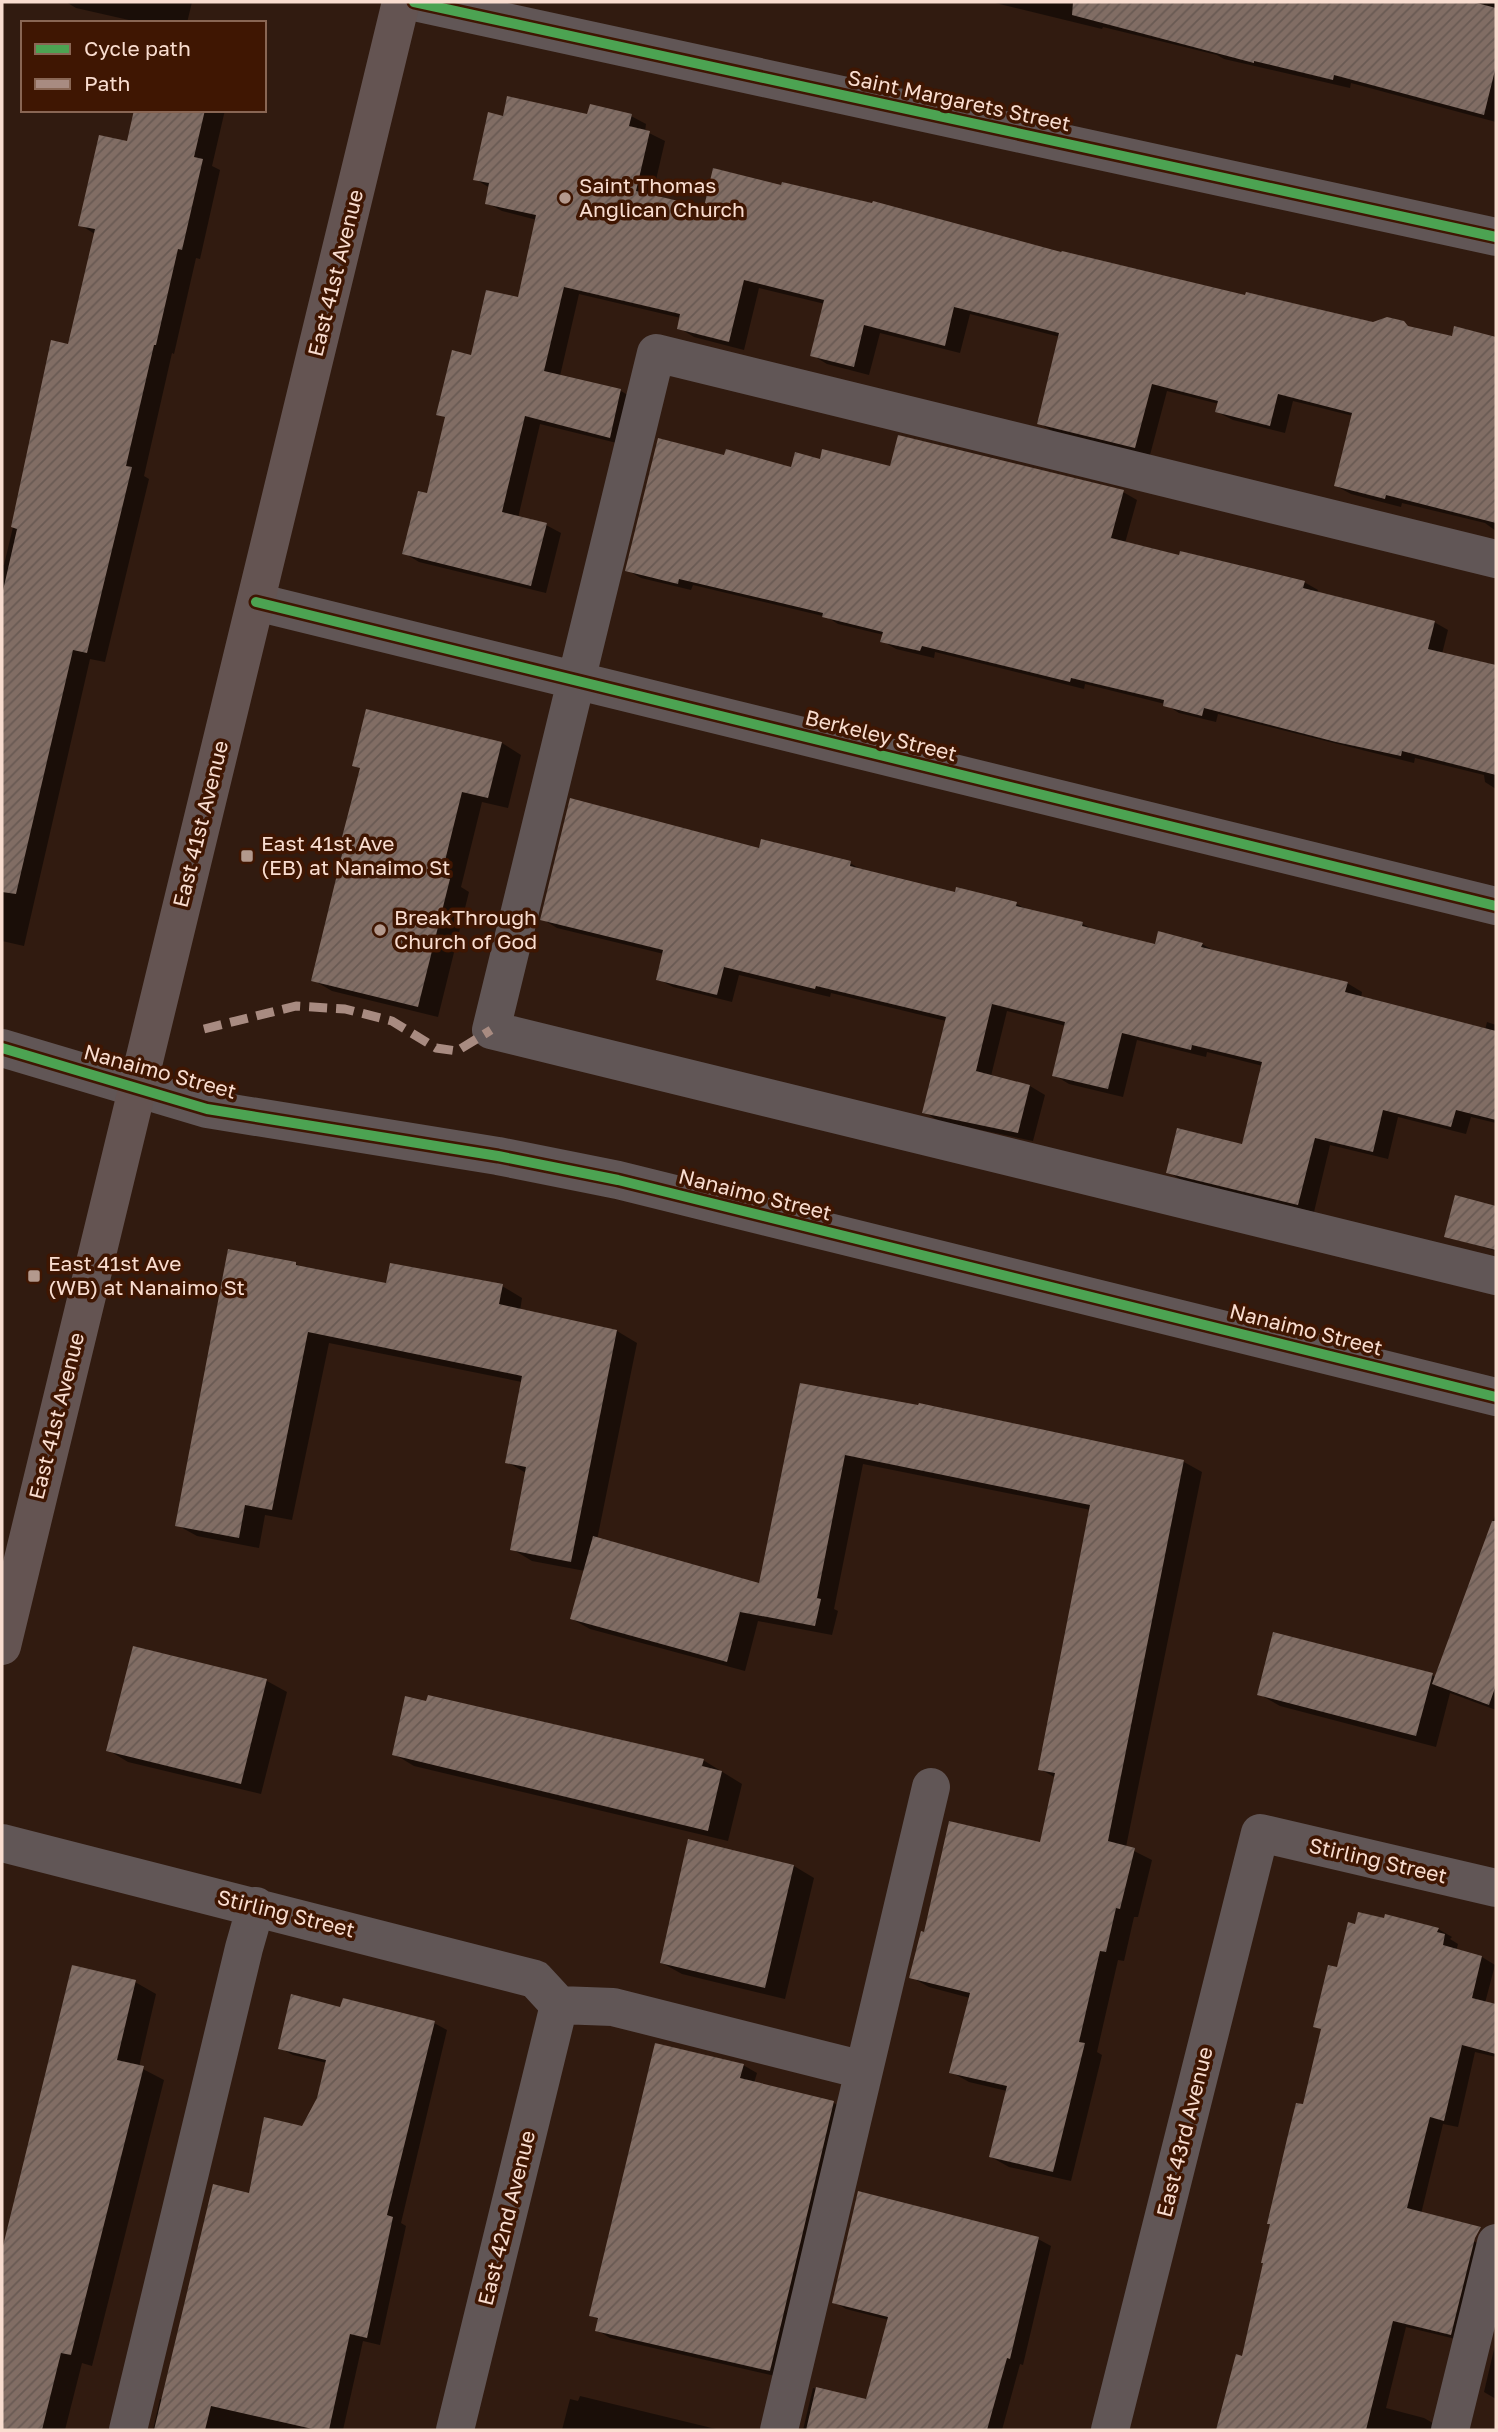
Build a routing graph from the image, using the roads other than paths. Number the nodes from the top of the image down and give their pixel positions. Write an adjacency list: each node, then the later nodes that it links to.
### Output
1 (401, 2): 5 (main road, East 41st Avenue)
2 (414, 2): 3 (street, Saint Margarets Street)
3 (1496, 237)
4 (1496, 559): 6 (street)
5 (256, 602): 6 (street, Berkeley Street); 9 (main road, East 41st Avenue)
6 (576, 682): 7 (street, Berkeley Street); 10 (street)
7 (1496, 906)
8 (2, 1048): 9 (street, Nanaimo Street)
9 (136, 1087): 11 (street, Nanaimo Street); 12 (main road, East 41st Avenue)
10 (1496, 1276)
11 (1496, 1397)
12 (2, 1646)
13 (931, 1787): 19 (street)
14 (1260, 1833): 16 (street, Stirling Street); 24 (street, East 43rd Avenue)
15 (2, 1843): 17 (street, Stirling Street)
16 (1496, 1888)
17 (256, 1906): 18 (street, Stirling Street); 21 (street)
18 (559, 2005): 19 (street); 22 (street, East 42nd Avenue)
19 (863, 2070): 23 (street)
20 (1496, 2243): 25 (street)
21 (128, 2430)
22 (455, 2430)
23 (779, 2430)
24 (1110, 2430)
25 (1450, 2430)

